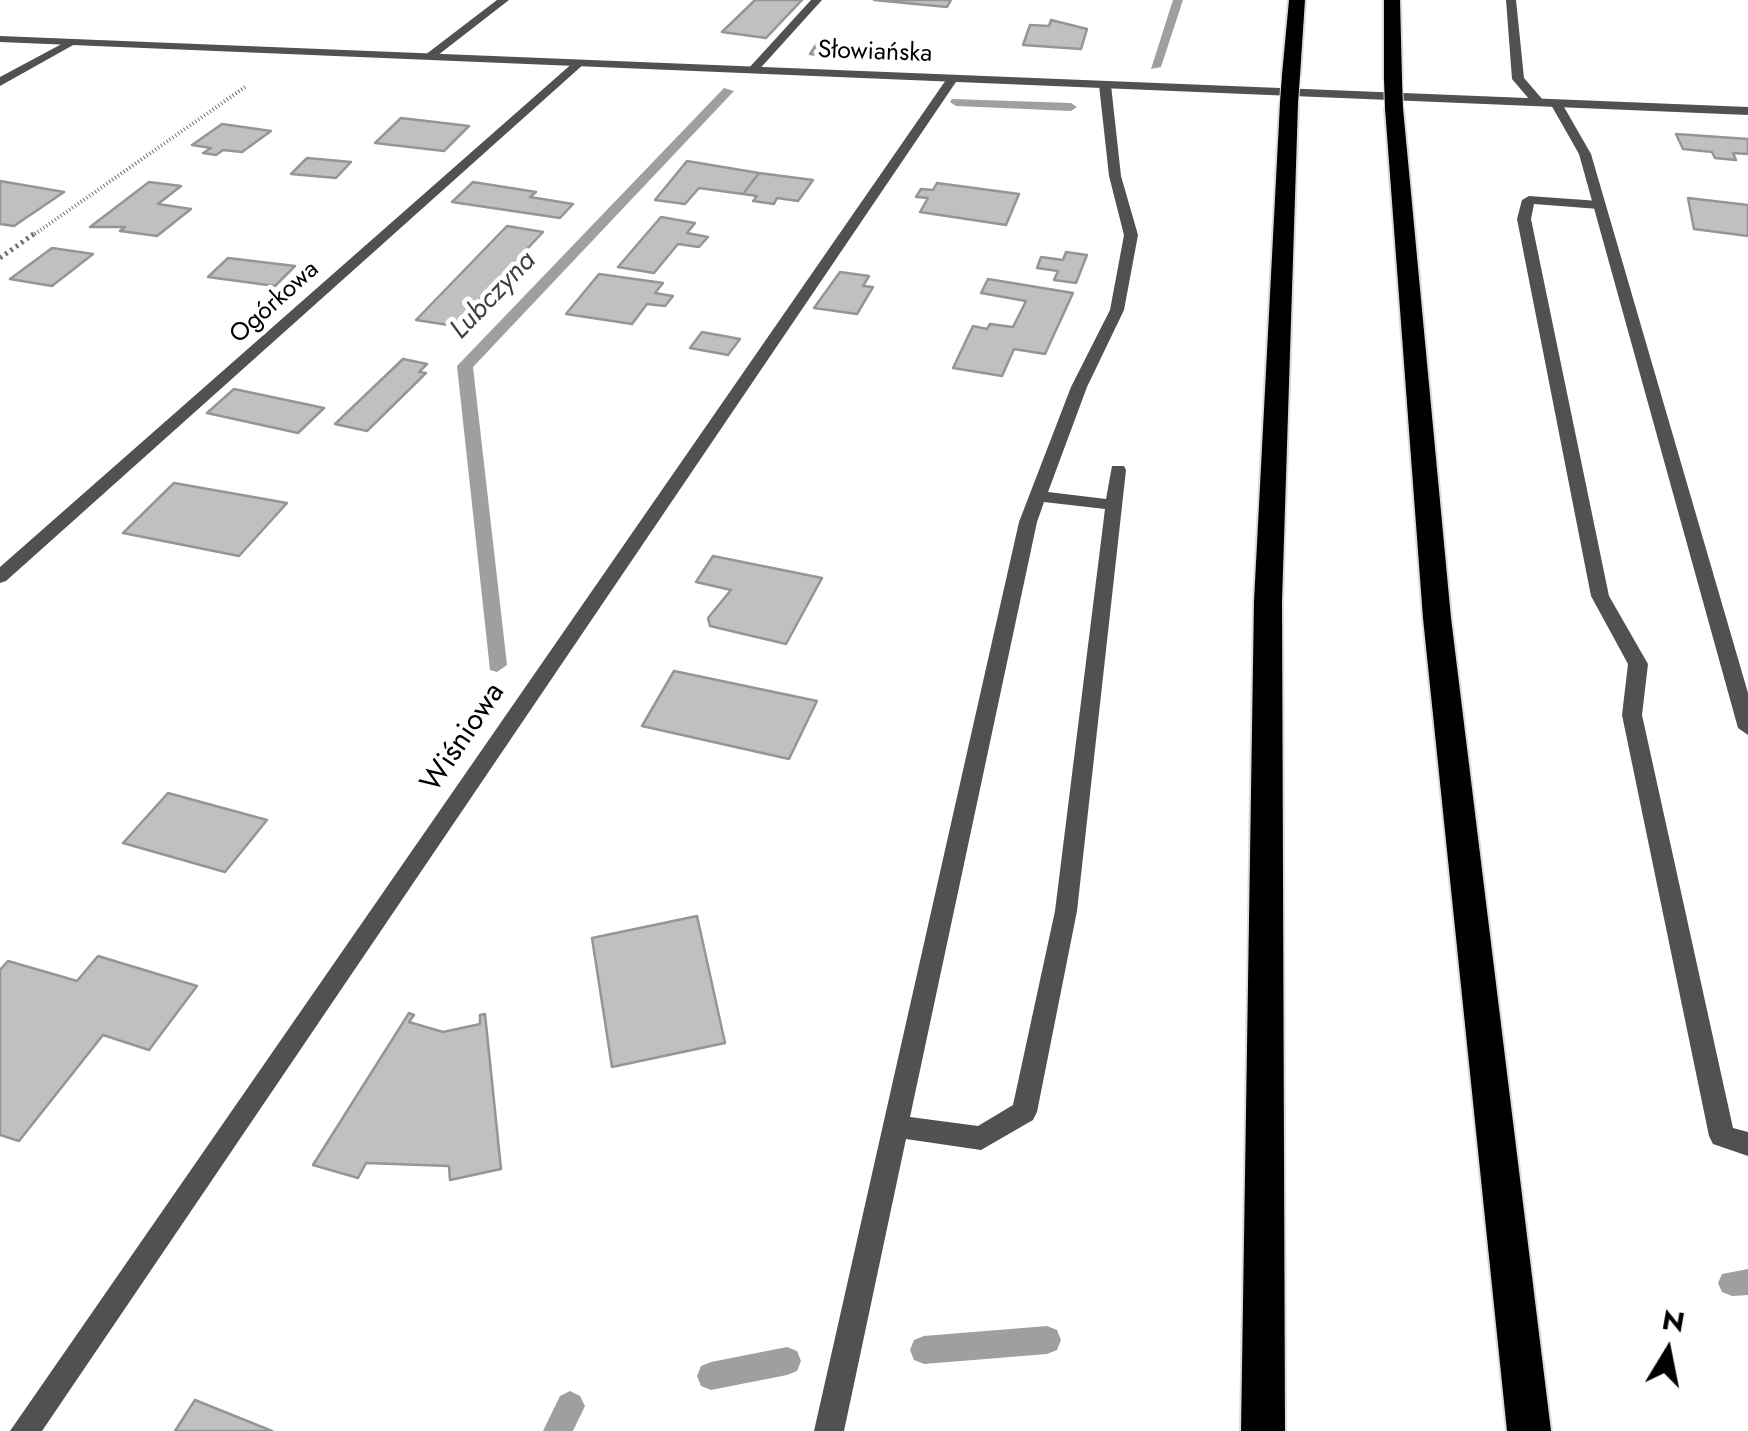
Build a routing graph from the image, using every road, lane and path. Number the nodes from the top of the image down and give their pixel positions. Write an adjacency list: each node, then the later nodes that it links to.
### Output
1 (504, 0): 9 (street)
2 (817, 0): 11 (street)
3 (1297, 0): 28 (highway)
4 (1392, 0): 29 (highway)
5 (1512, 0): 15 (street)
6 (0, 39): 7 (street, Słowiańska)
7 (70, 42): 8 (street, Słowiańska); 13 (street)
8 (295, 52): 9 (street, Słowiańska); 18 (path)
9 (429, 57): 10 (street, Słowiańska)
10 (579, 64): 11 (street, Słowiańska); 22 (street, Ogórkowa)
11 (752, 71): 12 (street, Słowiańska)
12 (952, 79): 14 (street, Słowiańska); 26 (street, Wiśniowa)
13 (0, 82)
14 (1105, 85): 15 (street, Słowiańska); 20 (street)
15 (1547, 103): 16 (street, Słowiańska); 17 (street)
16 (1748, 111)
17 (1599, 205): 23 (street); 25 (street)
18 (0, 258)
19 (1118, 470): 21 (street)
20 (1037, 496): 21 (street); 24 (street)
21 (1114, 506): 24 (street)
22 (0, 577)
23 (1748, 728)
24 (894, 1126): 27 (street)
25 (1748, 1144)
26 (26, 1431)
27 (829, 1431)
28 (1263, 1431)
29 (1529, 1431)

